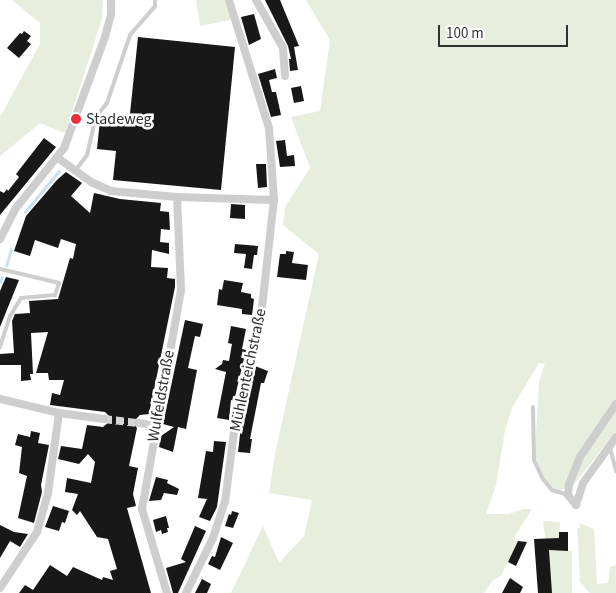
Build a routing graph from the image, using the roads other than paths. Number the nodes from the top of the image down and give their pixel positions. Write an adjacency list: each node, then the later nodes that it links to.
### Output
1 (111, 0): 6 (street)
2 (155, 0): 7 (lane)
3 (229, 0): 9 (street, Mühlenteichstraße)
4 (256, 0): 5 (street)
5 (284, 76)
6 (58, 158): 7 (street); 10 (street)
7 (76, 171): 8 (street)
8 (177, 196): 9 (street); 19 (street, Wulfeldstraße)
9 (274, 200): 26 (street, Mühlenteichstraße)
10 (0, 239)
11 (0, 268): 12 (lane)
12 (0, 347)
13 (0, 400): 16 (street)
14 (616, 404): 23 (street)
15 (533, 407): 23 (lane)
16 (59, 413): 17 (street); 24 (street)
17 (104, 419)
18 (138, 423): 19 (street)
19 (156, 425): 25 (street, Wulfeldstraße)
20 (616, 437): 21 (street)
21 (610, 451): 22 (lane); 23 (street)
22 (616, 471)
23 (568, 494)
24 (0, 588)
25 (167, 593)
26 (186, 593)

